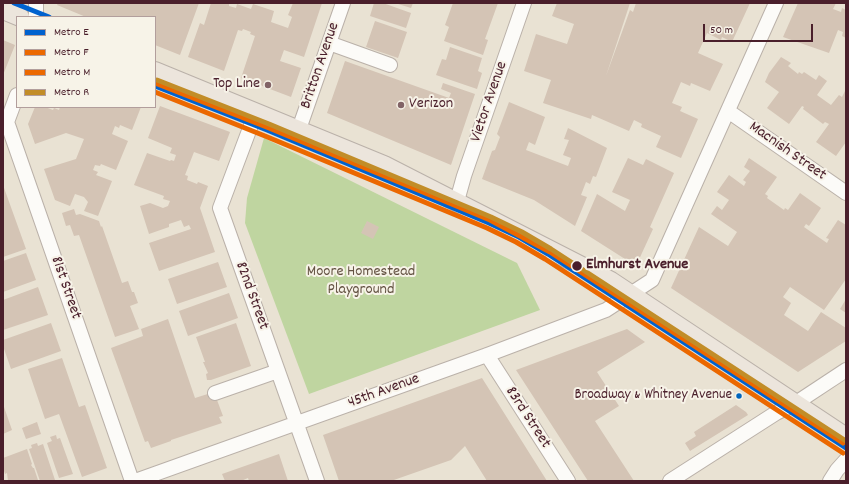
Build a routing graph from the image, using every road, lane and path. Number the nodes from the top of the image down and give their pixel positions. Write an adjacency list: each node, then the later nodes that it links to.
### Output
1 (36, 3): 7 (street)
2 (343, 3): 8 (street, Britton Avenue)
3 (524, 3): 16 (street, Vietor Avenue)
4 (776, 3): 12 (street)
5 (3, 10): 6 (main road)
6 (18, 16)
7 (36, 16)
8 (329, 43): 9 (street); 14 (street, Britton Avenue)
9 (390, 65)
10 (156, 71): 13 (main road)
11 (16, 98): 26 (street, 81st Street)
12 (728, 111): 15 (street, Macnish Street); 17 (street)
13 (256, 112): 14 (main road); 20 (street, 82nd Street)
14 (299, 130): 16 (main road)
15 (846, 193)
16 (457, 201): 17 (main road)
17 (630, 294): 18 (street, 45th Avenue); 22 (main road)
18 (487, 355): 23 (street, 45th Avenue); 29 (street, 83rd Street)
19 (846, 370): 22 (street)
20 (278, 371): 21 (street); 23 (street, 82nd Street)
21 (215, 393)
22 (796, 403): 24 (main road); 30 (street)
23 (297, 424): 27 (street, 45th Avenue); 28 (street, 82nd Street)
24 (846, 437)
25 (838, 470): 31 (street)
26 (132, 481)
27 (135, 481)
28 (317, 481)
29 (568, 481)
30 (670, 481)
31 (820, 481)

